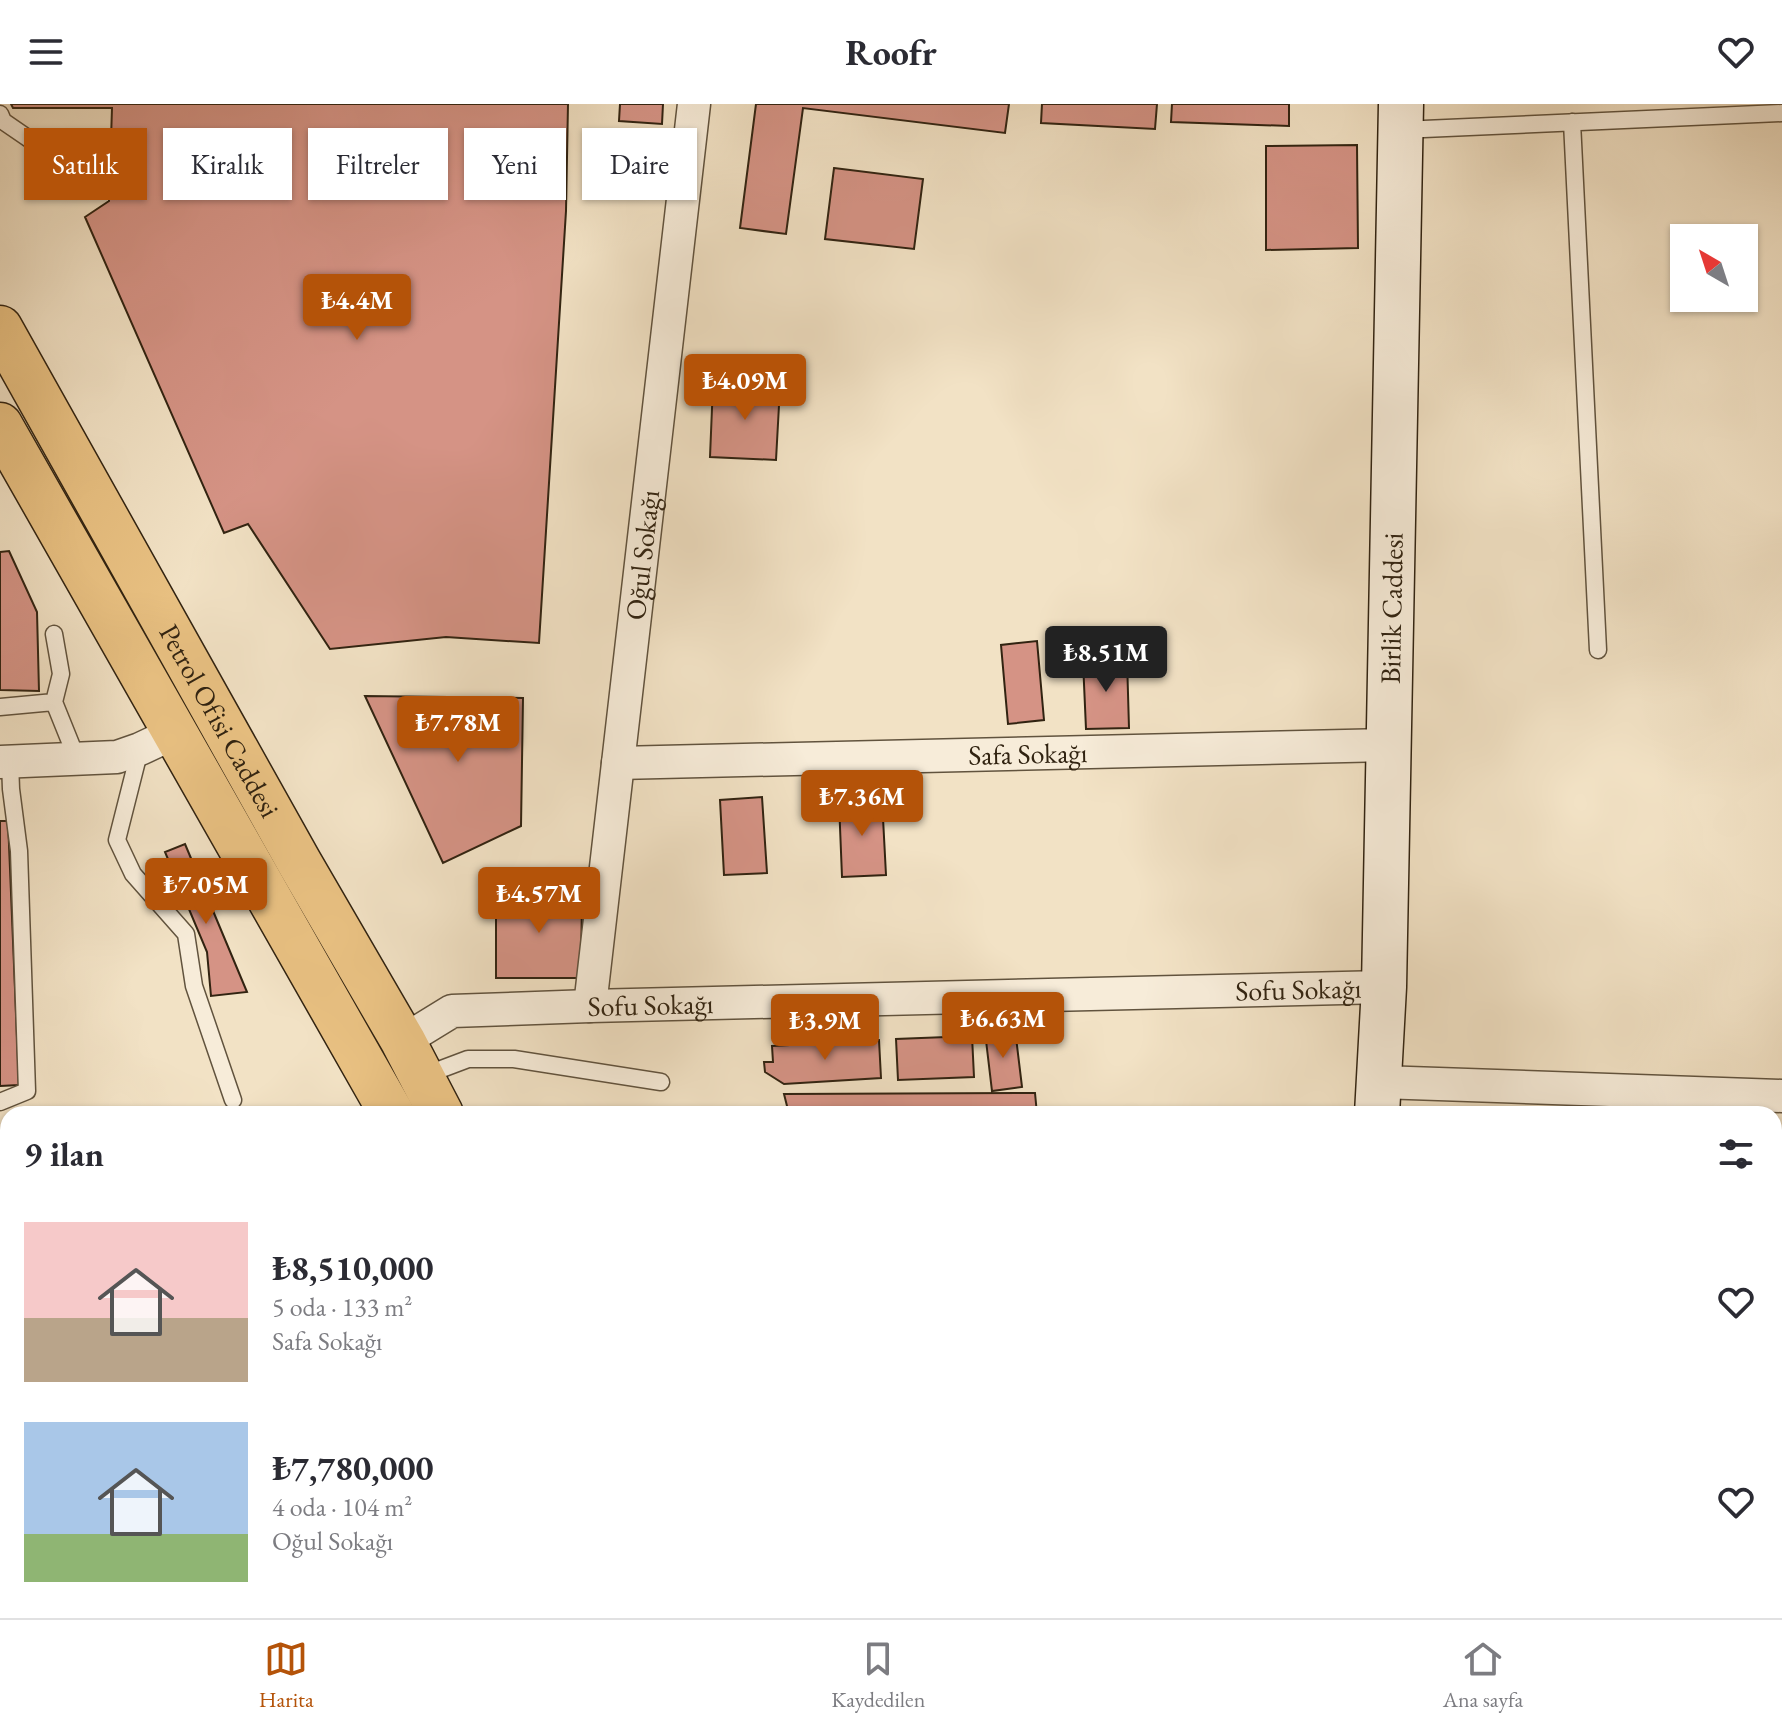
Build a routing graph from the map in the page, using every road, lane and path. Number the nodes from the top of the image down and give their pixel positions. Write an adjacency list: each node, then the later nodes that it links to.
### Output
1 (694, 104): 17 (street, Oğul Sokağı)
2 (1782, 113): 5 (lane)
3 (0, 114): 6 (lane)
4 (1400, 117): 5 (lane); 14 (street, Birlik Caddesi)
5 (1572, 122): 10 (lane)
6 (24, 135)
7 (0, 328): 21 (main road, Petrol Ofisi Caddesi)
8 (6, 448): 13 (main road, Petrol Ofisi Caddesi)
9 (54, 634): 11 (lane)
10 (1598, 650)
11 (54, 702): 12 (lane); 15 (lane)
12 (0, 707)
13 (157, 741): 15 (street); 20 (main road, Petrol Ofisi Caddesi); 25 (lane)
14 (1388, 745): 17 (street, Safa Sokağı); 18 (street, Birlik Caddesi)
15 (77, 759): 16 (street)
16 (5, 762): 26 (lane)
17 (618, 763): 19 (street, Oğul Sokağı)
18 (1384, 987): 19 (street, Sofu Sokağı); 24 (street, Birlik Caddesi)
19 (590, 1006): 21 (street, Sofu Sokağı)
20 (364, 1067): 21 (main road); 27 (main road, Petrol Ofisi Caddesi)
21 (422, 1077): 22 (lane)
22 (661, 1082)
23 (1782, 1096): 24 (street)
24 (1378, 1098)
25 (233, 1100)
26 (0, 1102)
27 (387, 1106)

